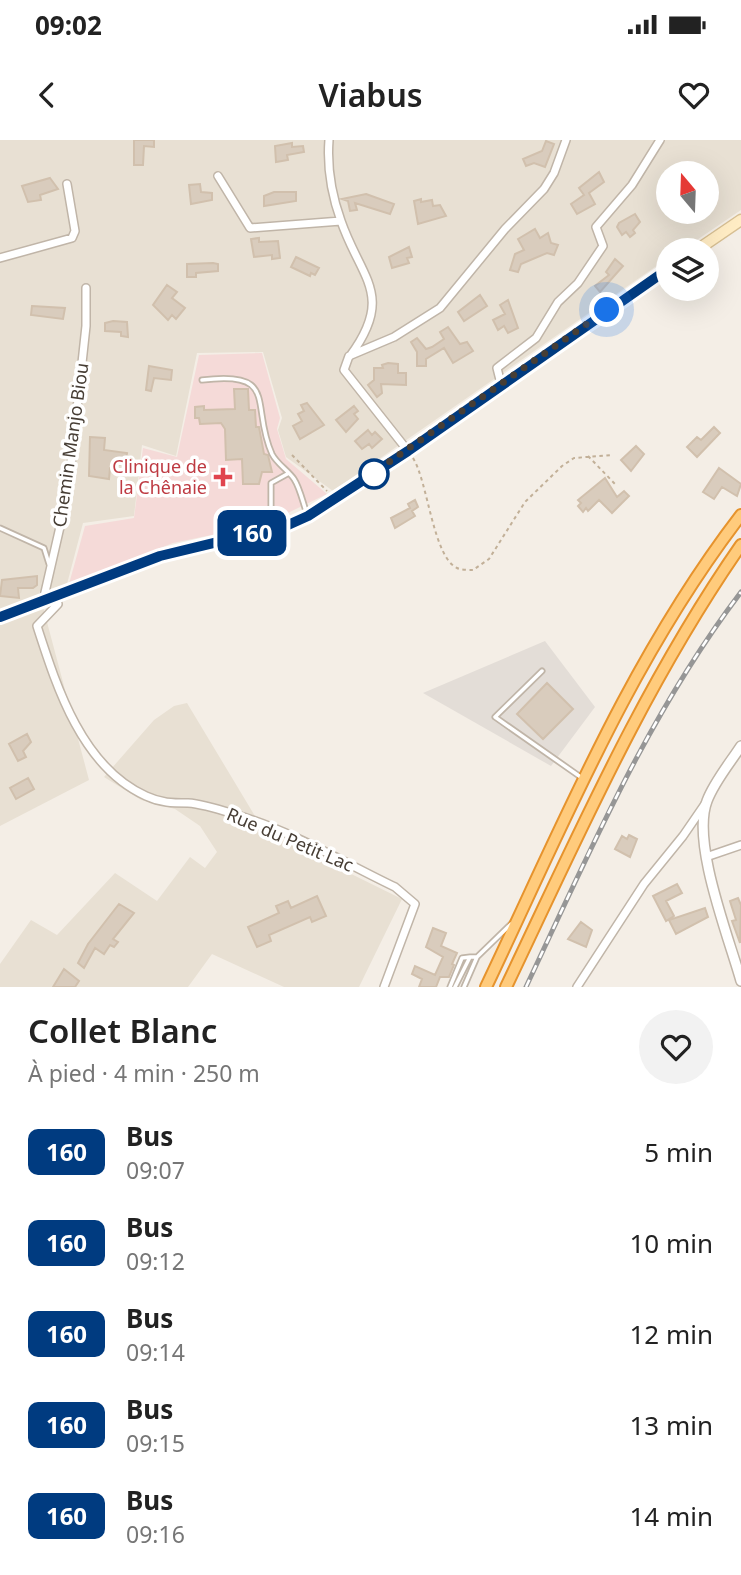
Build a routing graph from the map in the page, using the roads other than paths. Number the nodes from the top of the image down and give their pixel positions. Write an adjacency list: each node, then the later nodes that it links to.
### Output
1 (329, 140): 7 (street)
2 (566, 140): 12 (street)
3 (660, 140): 14 (street)
4 (218, 176): 7 (street)
5 (67, 184): 9 (street)
6 (741, 220): 8 (main road)
7 (341, 221): 12 (street)
8 (715, 238)
9 (0, 258)
10 (656, 277): 14 (main road)
11 (86, 288): 22 (street, Chemin Manjo Biou)
12 (349, 356): 15 (street)
13 (202, 380): 16 (lane)
14 (501, 384): 15 (main road)
15 (408, 451): 19 (main road)
16 (289, 473): 17 (lane); 19 (lane)
17 (271, 508)
18 (741, 515): 28 (highway)
19 (308, 516): 23 (main road)
20 (0, 528): 22 (lane)
21 (741, 545): 41 (highway)
22 (50, 566): 24 (street, Chemin Manjo Biou)
23 (56, 597): 24 (main road); 36 (street, Rue du Petit Lac)
24 (43, 601): 25 (main road)
25 (0, 617)
26 (542, 671): 28 (lane)
27 (741, 746): 29 (street)
28 (584, 779): 32 (highway)
29 (707, 801): 31 (street); 42 (street)
30 (741, 845): 31 (street)
31 (706, 857): 35 (street)
32 (520, 915): 34 (lane); 40 (highway)
33 (470, 957): 34 (lane); 37 (lane); 38 (lane)
34 (477, 957): 39 (lane)
35 (741, 981)
36 (384, 987)
37 (450, 987)
38 (455, 987)
39 (464, 987)
40 (486, 987)
41 (506, 987)
42 (578, 987)

